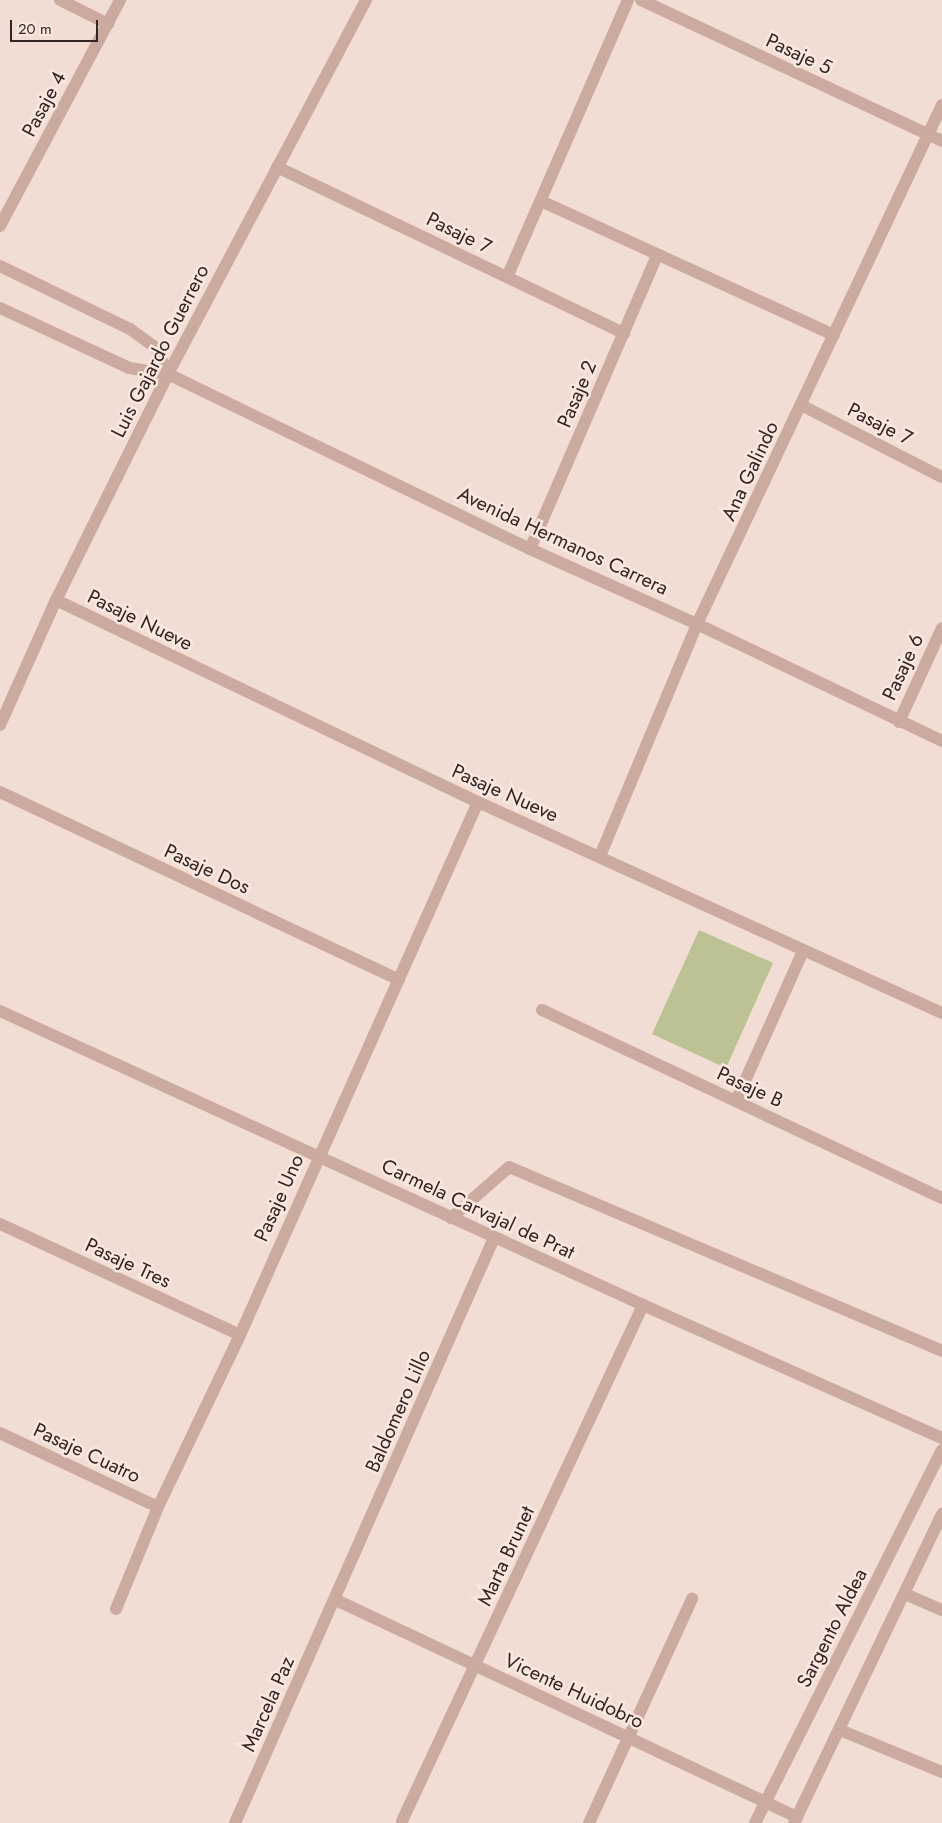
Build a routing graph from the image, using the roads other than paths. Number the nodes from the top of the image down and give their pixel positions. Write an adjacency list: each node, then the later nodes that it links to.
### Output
1 (60, 0): 6 (street)
2 (120, 0): 6 (street, Pasaje 4)
3 (366, 0): 10 (street, Luis Gajardo Guerrero)
4 (628, 0): 11 (street)
5 (641, 0): 8 (street, Pasaje 5)
6 (108, 24): 12 (street, Pasaje 4)
7 (942, 105): 8 (street, Ana Galindo)
8 (928, 134): 9 (street, Pasaje 5); 18 (street, Ana Galindo)
9 (942, 141)
10 (277, 167): 15 (street, Pasaje 7); 19 (street, Luis Gajardo Guerrero)
11 (541, 201): 13 (street); 15 (street)
12 (0, 226)
13 (658, 255): 17 (street, Pasaje 2); 18 (street)
14 (0, 266): 19 (street)
15 (507, 277): 17 (street, Pasaje 7)
16 (0, 308): 19 (street, Avenida Hermanos Carrera)
17 (624, 333): 22 (street, Pasaje 2)
18 (834, 335): 20 (street, Ana Galindo)
19 (168, 374): 22 (street, Avenida Hermanos Carrera); 23 (street, Luis Gajardo Guerrero)
20 (802, 405): 21 (street, Pasaje 7); 24 (street, Ana Galindo)
21 (942, 477)
22 (530, 549): 24 (street, Avenida Hermanos Carrera)
23 (56, 600): 27 (street, Luis Gajardo Guerrero); 30 (street, Pasaje Nueve)
24 (698, 624): 26 (street, Avenida Hermanos Carrera); 31 (street, Ana Galindo)
25 (942, 628): 26 (street, Pasaje 6)
26 (899, 722): 28 (street, Avenida Hermanos Carrera)
27 (0, 725)
28 (942, 741)
29 (0, 792): 33 (street, Pasaje Dos)
30 (478, 802): 31 (street, Pasaje Nueve); 33 (street, Pasaje Uno)
31 (600, 856): 32 (street, Pasaje Nueve)
32 (803, 950): 36 (street, Pasaje Nueve); 37 (street)
33 (399, 980): 38 (street, Pasaje Uno)
34 (542, 1010): 37 (street, Pasaje B)
35 (0, 1011): 38 (street, Carmela Carvajal de Prat)
36 (942, 1013)
37 (736, 1101): 39 (street, Pasaje B)
38 (318, 1156): 40 (street, Carmela Carvajal de Prat); 44 (street, Pasaje Uno)
39 (942, 1198)
40 (450, 1218): 42 (street, Carmela Carvajal de Prat); 45 (street)
41 (0, 1224): 44 (street, Pasaje Tres)
42 (494, 1238): 43 (street, Carmela Carvajal de Prat); 53 (street, Baldomero Lillo)
43 (643, 1305): 47 (street, Carmela Carvajal de Prat); 56 (street, Marta Brunet)
44 (240, 1335): 49 (street, Pasaje Uno)
45 (942, 1351)
46 (0, 1433): 49 (street, Pasaje Cuatro)
47 (942, 1438)
48 (942, 1450): 60 (street, Sargento Aldea)
49 (158, 1507): 54 (street, Pasaje Uno)
50 (942, 1514): 51 (street)
51 (905, 1594): 55 (street); 57 (street)
52 (692, 1599): 58 (street)
53 (336, 1600): 56 (street, Vicente Huidobro); 63 (street, Marcela Paz)
54 (116, 1609)
55 (942, 1610)
56 (476, 1666): 58 (street, Vicente Huidobro); 62 (street, Marta Brunet)
57 (840, 1730): 59 (street); 61 (street)
58 (628, 1738): 60 (street, Vicente Huidobro); 64 (street)
59 (942, 1772)
60 (766, 1801): 61 (street, Vicente Huidobro); 65 (street, Sargento Aldea)
61 (796, 1820)
62 (402, 1822)
63 (235, 1823)
64 (589, 1823)
65 (755, 1823)

